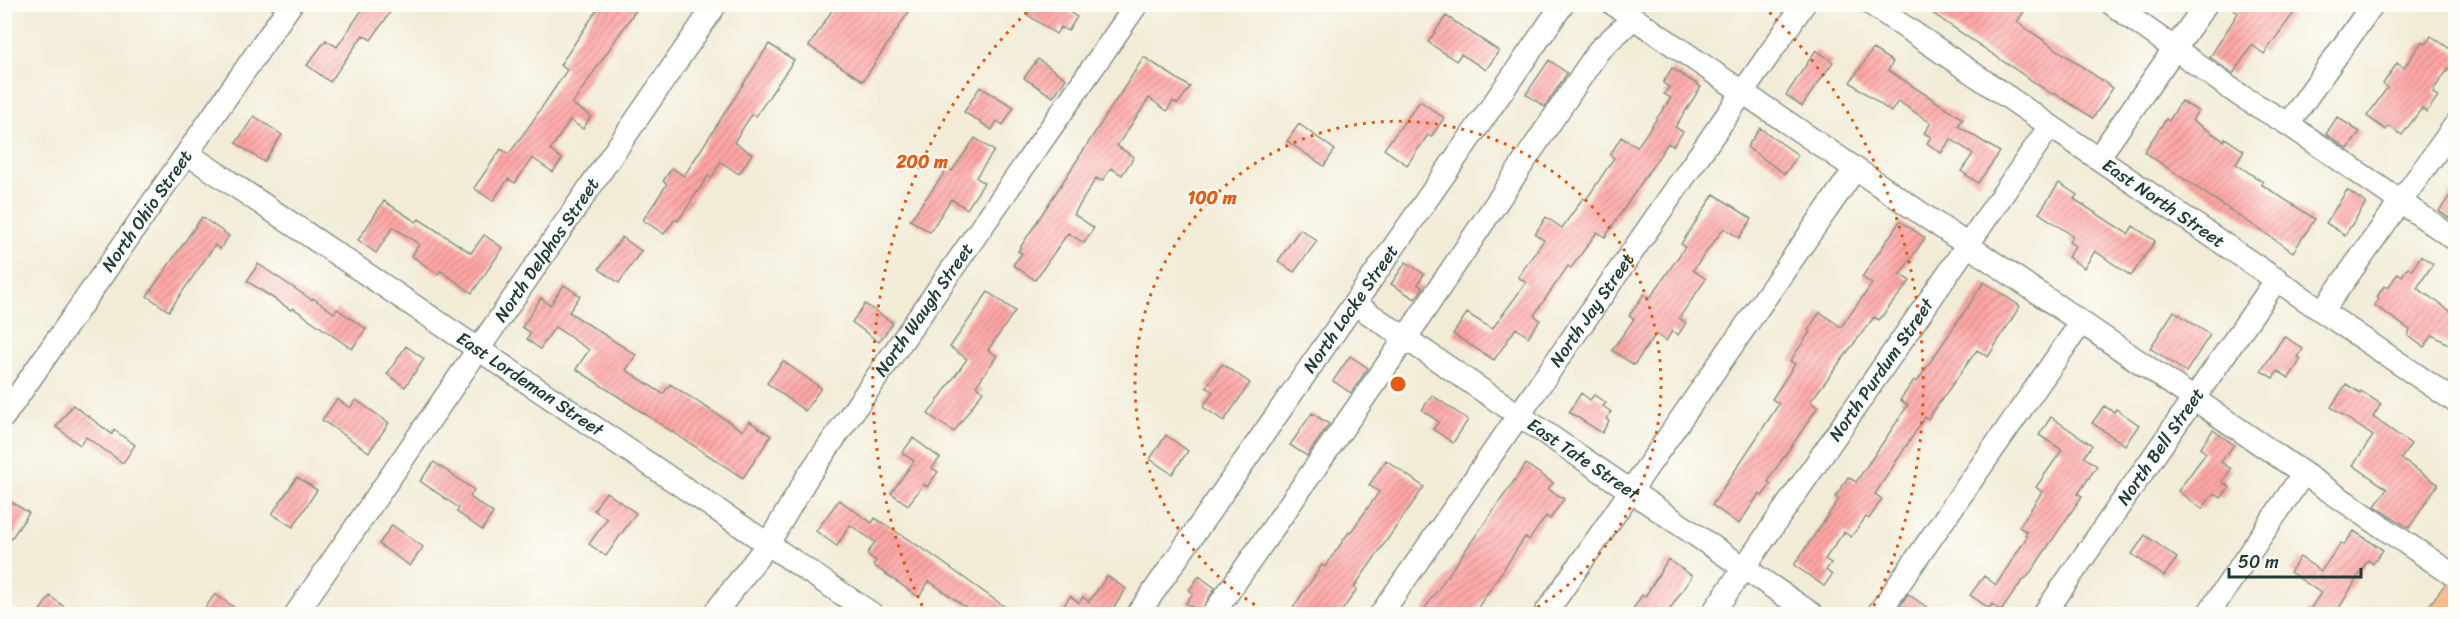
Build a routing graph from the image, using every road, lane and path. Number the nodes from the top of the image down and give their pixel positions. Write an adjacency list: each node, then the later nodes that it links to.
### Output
1 (291, 4): 17 (street, North Ohio Street)
2 (716, 4): 28 (street, North Delphos Street)
3 (1137, 4): 35 (street, North Waugh Street)
4 (1563, 4): 24 (street, North Locke Street)
5 (1613, 4): 11 (street)
6 (1804, 4): 13 (street, North Jay Street)
7 (1871, 4): 16 (street, East North Street)
8 (2112, 4): 12 (street)
9 (2206, 4): 12 (street)
10 (2373, 4): 14 (street)
11 (1634, 18): 13 (street); 27 (street)
12 (2176, 48): 14 (street); 18 (street)
13 (1742, 93): 19 (street); 32 (street, North Jay Street)
14 (2288, 124): 20 (street)
15 (2456, 124): 20 (street)
16 (2050, 126): 18 (street, East North Street); 22 (street, North Purdum Street)
17 (188, 154): 28 (street, East Lordeman Street); 31 (street, North Ohio Street)
18 (2098, 158): 23 (street, East North Street)
19 (1854, 169): 22 (street); 34 (street)
20 (2400, 203): 21 (street); 25 (street)
21 (2456, 240)
22 (1967, 247): 26 (street); 36 (street, North Purdum Street)
23 (2277, 279): 25 (street, East North Street); 29 (street, North Bell Street)
24 (1355, 304): 27 (street, East Tate Street); 42 (street, North Locke Street)
25 (2324, 310): 30 (street, East North Street)
26 (2081, 323): 29 (street); 48 (street)
27 (1405, 339): 32 (street, East Tate Street); 43 (street)
28 (477, 348): 35 (street, East Lordeman Street); 39 (street, North Delphos Street)
29 (2195, 399): 33 (street); 49 (street, North Bell Street)
30 (2456, 402)
31 (4, 416)
32 (1519, 416): 34 (street, East Tate Street); 44 (street, North Jay Street)
33 (2303, 474): 37 (street); 50 (street)
34 (1631, 491): 36 (street, East Tate Street); 45 (street)
35 (768, 544): 40 (street, North Waugh Street); 41 (street, East Lordeman Street)
36 (1744, 569): 46 (street, North Purdum Street); 47 (street, East Tate Street)
37 (2456, 577)
38 (2456, 594): 51 (main road)
39 (296, 615)
40 (714, 615)
41 (872, 615)
42 (1138, 615)
43 (1212, 615)
44 (1381, 615)
45 (1545, 615)
46 (1712, 615)
47 (1812, 615)
48 (1878, 615)
49 (2044, 615)
50 (2208, 615)
51 (2441, 615)

